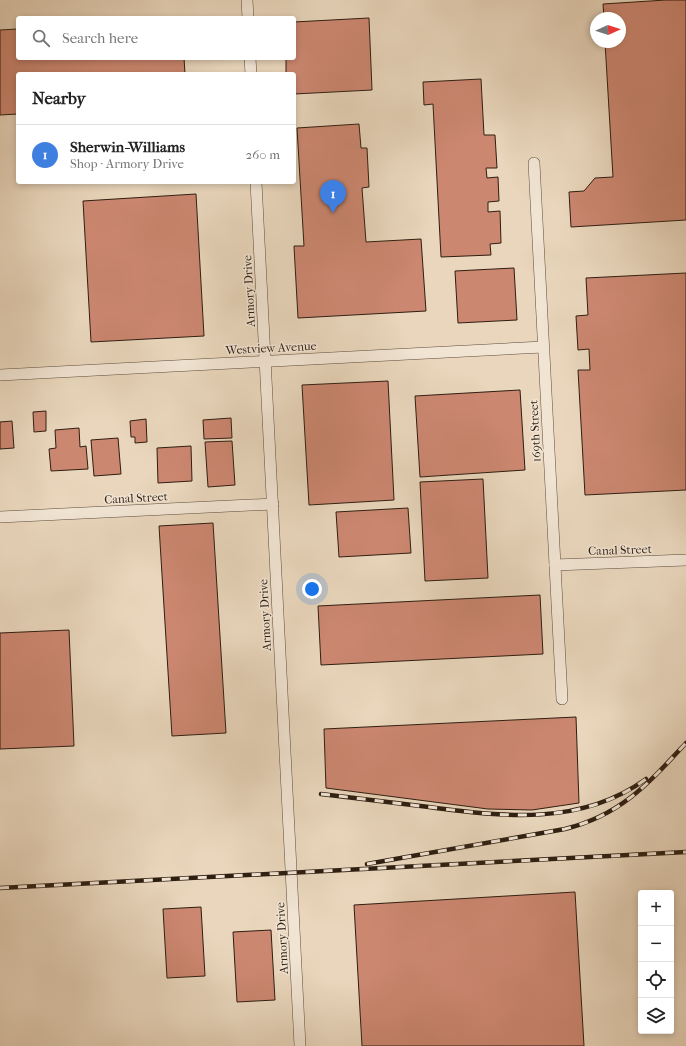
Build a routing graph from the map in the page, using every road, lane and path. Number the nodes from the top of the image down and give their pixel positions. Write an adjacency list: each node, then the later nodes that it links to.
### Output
1 (247, 0): 2 (street)
2 (248, 16)
3 (250, 60): 4 (street)
4 (251, 72)
5 (534, 162): 7 (street, 169th Street)
6 (256, 184): 8 (street, Armory Drive)
7 (543, 347): 8 (street, Westview Avenue); 13 (street, 169th Street)
8 (265, 362): 9 (street, Westview Avenue); 10 (street, Armory Drive)
9 (0, 376)
10 (273, 504): 11 (street, Canal Street); 15 (street, Armory Drive)
11 (0, 517)
12 (686, 560): 13 (street, Canal Street)
13 (555, 565): 14 (street, 169th Street)
14 (562, 699)
15 (300, 1046)

